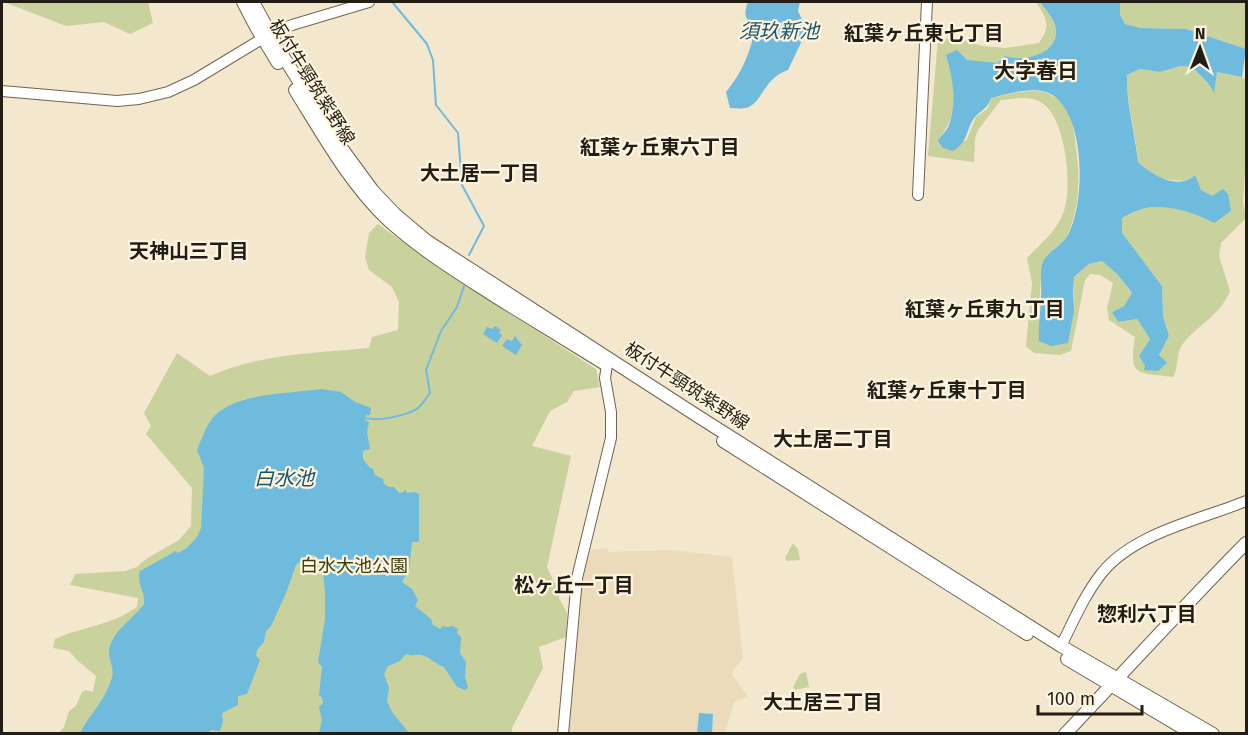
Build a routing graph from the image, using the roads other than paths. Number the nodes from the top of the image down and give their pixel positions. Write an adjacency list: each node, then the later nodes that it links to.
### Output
1 (243, 2): 5 (main road, 板付牛頸筑紫野線)
2 (253, 2): 5 (main road, 板付牛頸筑紫野線)
3 (369, 2): 5 (street)
4 (927, 2): 7 (street)
5 (266, 36): 6 (street); 8 (main road, 板付牛頸筑紫野線); 11 (main road, 板付牛頸筑紫野線)
6 (2, 91)
7 (918, 195)
8 (607, 364): 12 (main road, 板付牛頸筑紫野線); 13 (street)
9 (1246, 501): 11 (street)
10 (1246, 543): 12 (main road)
11 (1061, 646): 12 (main road, 板付牛頸筑紫野線)
12 (1114, 682): 14 (main road); 15 (main road, 板付牛頸筑紫野線); 16 (main road, 板付牛頸筑紫野線)
13 (563, 734)
14 (1065, 734)
15 (1193, 734)
16 (1214, 734)

